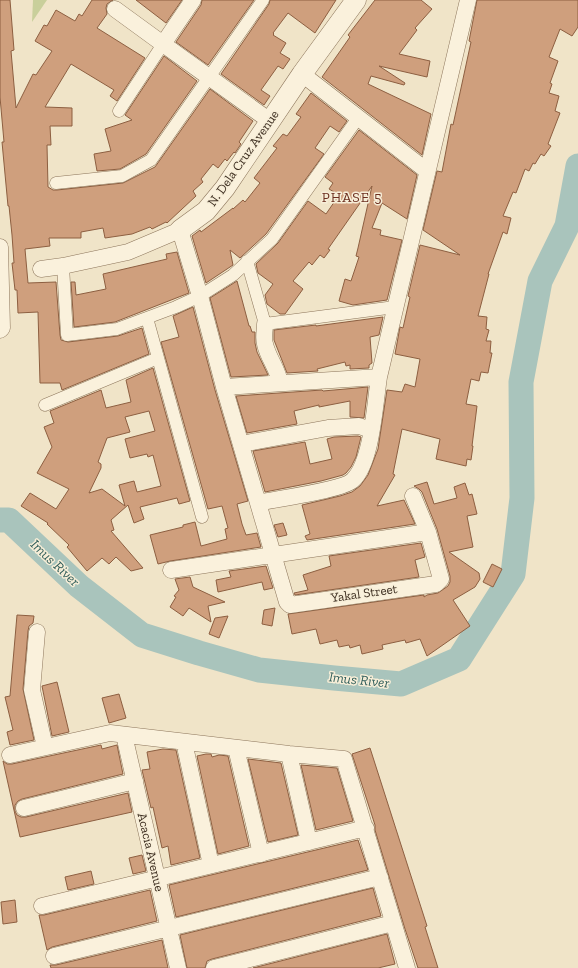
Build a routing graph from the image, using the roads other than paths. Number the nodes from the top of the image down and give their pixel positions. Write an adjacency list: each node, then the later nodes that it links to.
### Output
1 (193, 0): 6 (street)
2 (263, 0): 8 (street)
3 (356, 0): 7 (street, N. Dela Cruz Avenue)
4 (468, 0): 12 (street)
5 (118, 4): 6 (street)
6 (163, 44): 8 (street); 9 (street)
7 (302, 74): 10 (street); 11 (street, N. Dela Cruz Avenue)
8 (209, 77): 11 (street); 13 (street)
9 (119, 111)
10 (358, 118): 12 (street); 16 (street)
11 (270, 121): 14 (street, N. Dela Cruz Avenue)
12 (427, 171): 20 (street)
13 (56, 183)
14 (180, 230): 17 (street, N. Dela Cruz Avenue); 19 (street)
15 (0, 256): 23 (street)
16 (248, 261): 19 (street); 22 (street)
17 (63, 266): 18 (street, N. Dela Cruz Avenue); 21 (street)
18 (41, 269)
19 (200, 296): 21 (street); 27 (street)
20 (395, 307): 22 (street); 25 (street)
21 (146, 318): 24 (street)
22 (265, 324): 26 (street)
23 (0, 330)
24 (158, 358): 28 (street); 33 (street)
25 (379, 377): 26 (street); 29 (street)
26 (280, 383): 27 (street)
27 (224, 387): 30 (street)
28 (45, 405)
29 (371, 430): 30 (street); 32 (street)
30 (241, 444): 32 (street)
31 (413, 496): 34 (street)
32 (258, 503): 35 (street)
33 (202, 517)
34 (428, 532): 35 (street); 35 (street, Yakal Street)
35 (273, 555): 36 (street)
36 (171, 570)
37 (37, 632): 40 (street)
38 (124, 735): 39 (street); 40 (street); 44 (street, Acacia Avenue)
39 (184, 742): 41 (street); 49 (street)
40 (45, 747): 43 (street)
41 (236, 748): 42 (street); 48 (street)
42 (289, 754): 46 (street); 47 (street)
43 (10, 755)
44 (135, 781): 45 (street); 51 (street, Acacia Avenue)
45 (24, 808)
46 (366, 828): 47 (street); 50 (street)
47 (309, 842): 48 (street)
48 (261, 854): 49 (street)
49 (211, 865): 51 (street)
50 (380, 877): 53 (street); 54 (street)
51 (157, 878): 52 (street); 54 (street, Acacia Avenue)
52 (42, 906)
53 (393, 923): 57 (street); 58 (street)
54 (169, 929): 55 (street); 56 (street, Acacia Avenue)
55 (54, 956)
56 (178, 968)
57 (214, 968)
58 (407, 968)

